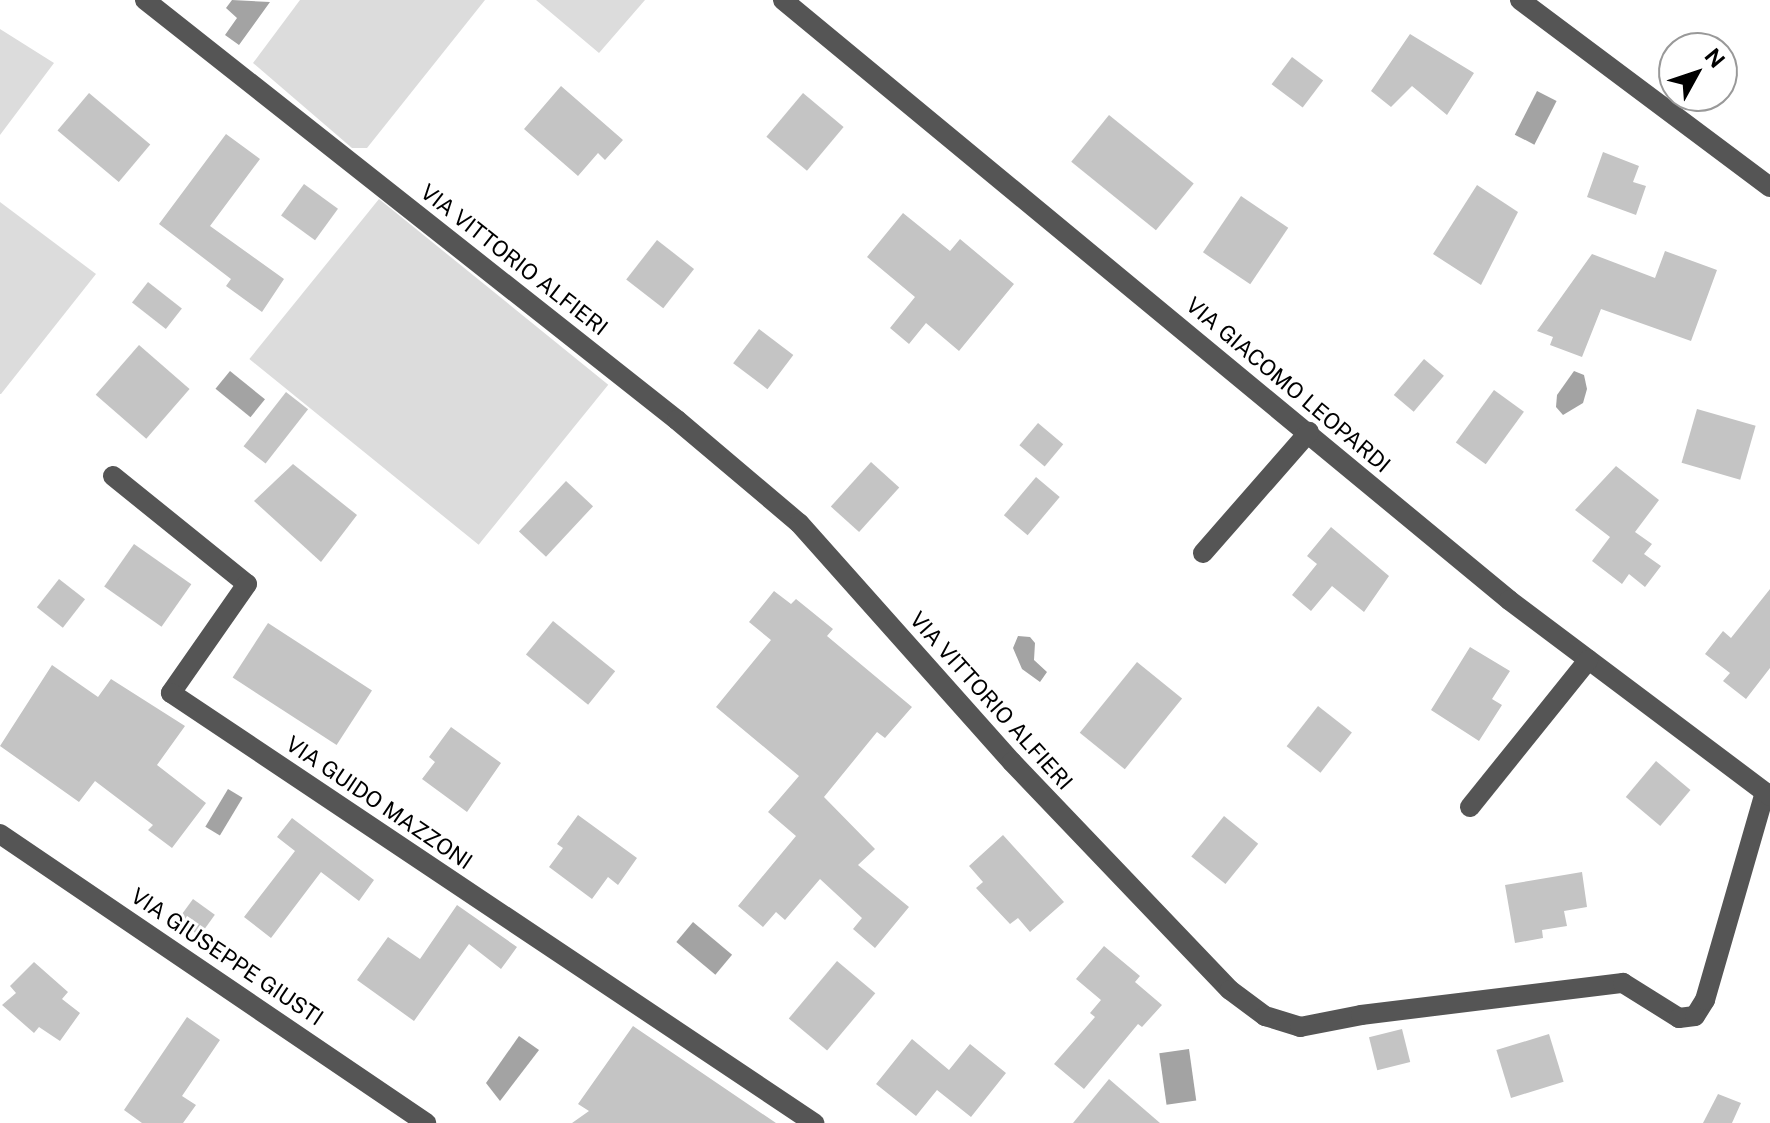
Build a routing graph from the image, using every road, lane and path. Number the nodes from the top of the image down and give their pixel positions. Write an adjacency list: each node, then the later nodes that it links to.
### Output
1 (145, 0): 9 (street, VIA VITTORIO ALFIERI)
2 (783, 0): 5 (street, VIA GIACOMO LEOPARDI)
3 (1520, 0): 4 (street)
4 (1770, 187)
5 (1309, 432): 7 (street); 8 (street, VIA GIACOMO LEOPARDI)
6 (113, 476): 13 (street, VIA GUIDO MAZZONI)
7 (1203, 553)
8 (1588, 660): 9 (street, VIA GIACOMO LEOPARDI); 10 (street)
9 (1768, 794)
10 (1470, 807)
11 (0, 834): 12 (street, VIA GIUSEPPE GIUSTI)
12 (426, 1123)
13 (814, 1123)

